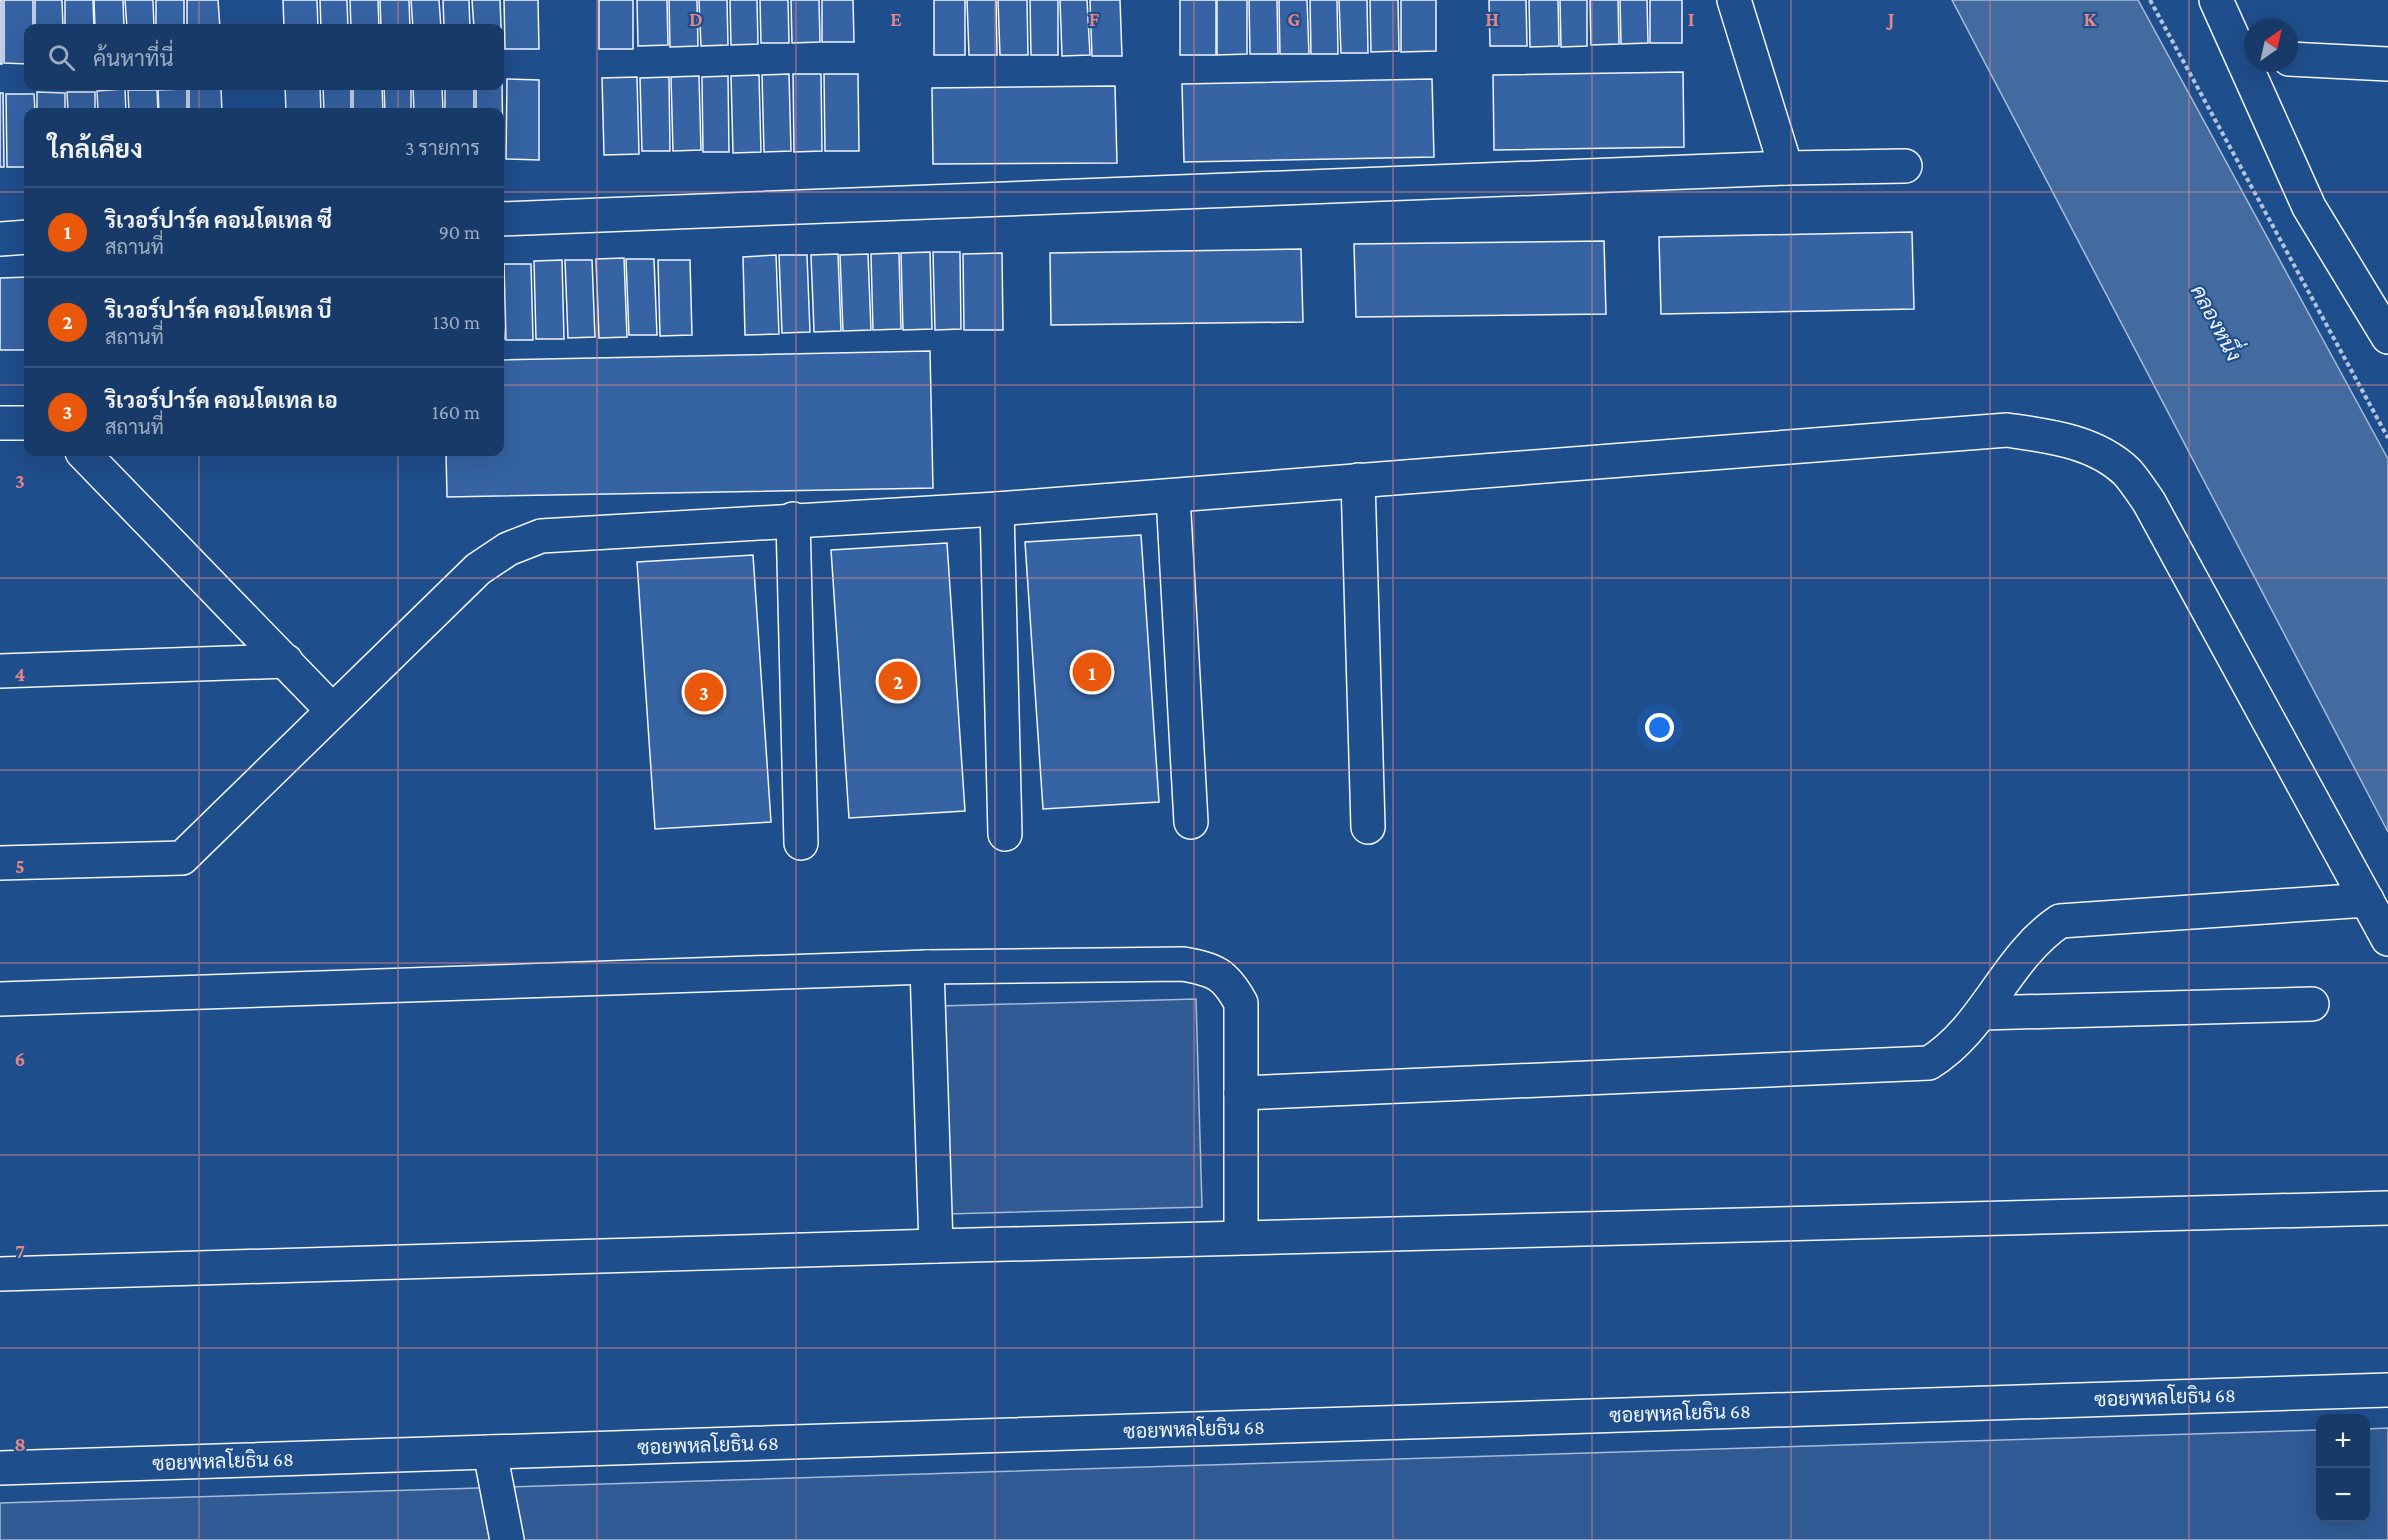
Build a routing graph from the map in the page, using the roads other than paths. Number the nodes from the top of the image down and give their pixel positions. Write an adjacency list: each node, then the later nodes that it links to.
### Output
1 (1734, 0): 8 (street)
2 (2216, 0): 3 (street)
3 (2244, 48)
4 (2298, 59): 5 (street)
5 (2388, 64)
6 (2253, 72): 12 (street)
7 (1905, 166): 8 (street)
8 (1786, 168): 9 (street)
9 (504, 219)
10 (24, 237): 11 (street)
11 (0, 239)
12 (2388, 337)
13 (0, 423): 14 (street)
14 (24, 423)
15 (86, 456): 20 (street)
16 (1358, 480): 17 (street); 24 (street); 28 (street)
17 (1173, 496): 18 (street); 23 (street)
18 (997, 509): 19 (street); 25 (street)
19 (793, 519): 22 (street); 26 (street)
20 (286, 661): 21 (street); 22 (street)
21 (0, 671)
22 (332, 710): 27 (street)
23 (1191, 822)
24 (1368, 827)
25 (1005, 834)
26 (801, 843)
27 (0, 863)
28 (2367, 900): 29 (street); 33 (street)
29 (2388, 939)
30 (927, 967): 31 (street); 34 (street); 37 (street)
31 (0, 999)
32 (2313, 1004): 33 (street)
33 (1983, 1012): 34 (street)
34 (1241, 1093): 36 (street)
35 (2388, 1208): 36 (street)
36 (1241, 1238): 37 (street)
37 (936, 1246): 38 (street)
38 (0, 1274)
39 (2388, 1390): 40 (street, ซอยพหลโยธิน 68)
40 (490, 1452): 41 (street, ซอยพหลโยธิน 68); 42 (street)
41 (0, 1468)
42 (507, 1540)

